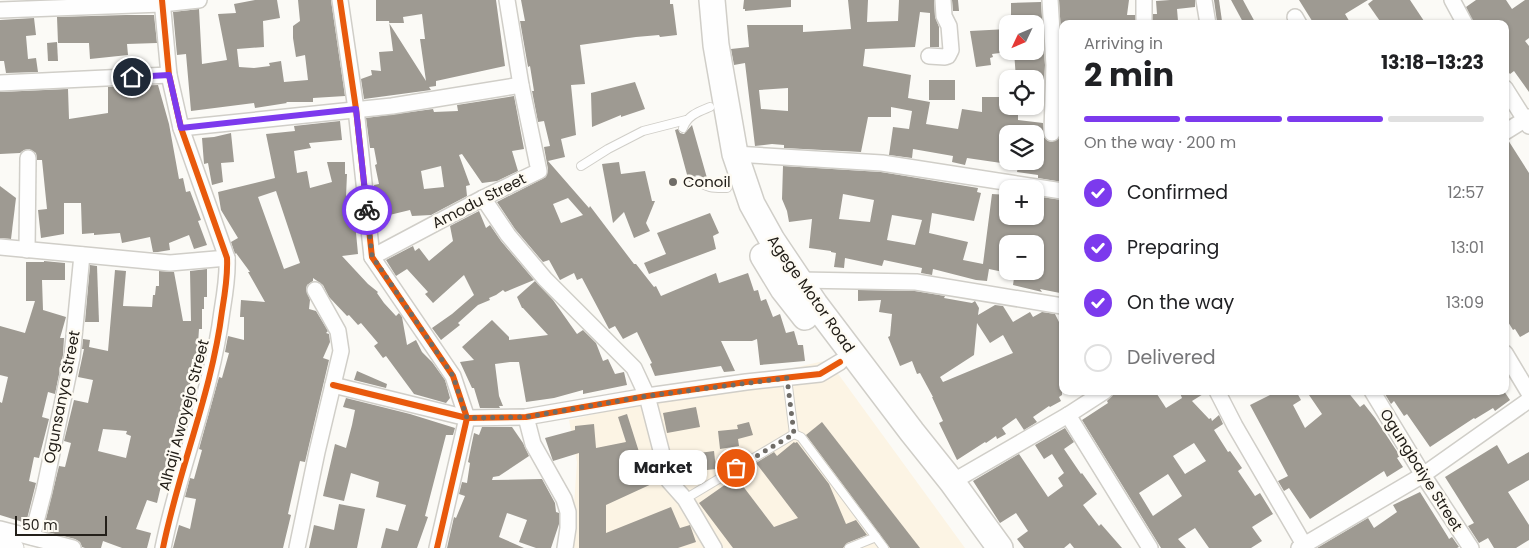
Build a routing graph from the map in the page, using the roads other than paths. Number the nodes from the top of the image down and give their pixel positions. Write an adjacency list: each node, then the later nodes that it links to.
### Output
1 (199, 0): 11 (street)
2 (340, 0): 22 (street)
3 (507, 0): 19 (street, Amodu Street)
4 (697, 0): 21 (highway, Agege Motor Road)
5 (712, 0): 27 (highway, Agege Motor Road)
6 (943, 0): 16 (street)
7 (1050, 0): 26 (street)
8 (1144, 0): 13 (street)
9 (1204, 0): 14 (street)
10 (1452, 0): 15 (street)
11 (162, 2): 12 (street); 17 (street)
12 (0, 10)
13 (1144, 20)
14 (1207, 20)
15 (1463, 20)
16 (929, 56)
17 (169, 75): 18 (street); 24 (street)
18 (0, 83)
19 (521, 85): 22 (street); 33 (street, Amodu Street)
20 (1509, 94): 23 (street)
21 (710, 107): 29 (lane); 31 (highway, Agege Motor Road)
22 (356, 109): 24 (street); 37 (street)
23 (1528, 121): 25 (street)
24 (181, 128): 38 (street)
25 (1509, 130)
26 (1052, 133)
27 (735, 154): 32 (street); 39 (highway, Agege Motor Road)
28 (28, 158): 35 (street)
29 (581, 166)
30 (698, 180): 31 (lane)
31 (727, 188): 43 (highway, Agege Motor Road)
32 (1059, 191)
33 (483, 198): 37 (street, Amodu Street); 50 (street)
34 (0, 247): 35 (street)
35 (27, 250): 36 (street)
36 (82, 255): 38 (street); 60 (street, Ogunsanya Street)
37 (372, 256): 54 (street)
38 (227, 258): 66 (street, Alhaji Awoyejo Street)
39 (799, 280): 41 (street); 57 (highway, Agege Motor Road)
40 (315, 290): 45 (street)
41 (1059, 306)
42 (1509, 360): 46 (street)
43 (840, 362): 44 (street); 73 (highway, Agege Motor Road)
44 (787, 378): 50 (street); 55 (lane)
45 (333, 386): 54 (street); 67 (street)
46 (1529, 393)
47 (1099, 395): 52 (street)
48 (1219, 395): 63 (street)
49 (1374, 395): 56 (street, Ogungbaiye Street)
50 (647, 396): 53 (street); 58 (street)
51 (1529, 400): 56 (street)
52 (1068, 415): 57 (street); 75 (street)
53 (526, 417): 54 (street); 69 (street)
54 (467, 418): 68 (street)
55 (794, 434): 58 (lane); 61 (lane)
56 (1423, 474): 63 (street); 76 (street, Ogungbaiye Street)
57 (952, 482): 74 (highway, Agege Motor Road)
58 (685, 499): 70 (street)
59 (0, 529): 60 (street)
60 (32, 537): 65 (street)
61 (876, 537): 71 (lane); 72 (lane)
62 (0, 544): 64 (street)
63 (1303, 547)
64 (14, 548)
65 (74, 548)
66 (163, 548)
67 (297, 548)
68 (437, 548)
69 (565, 548)
70 (714, 548)
71 (849, 548)
72 (884, 548)
73 (982, 548)
74 (1000, 548)
75 (1150, 548)
76 (1470, 548)

